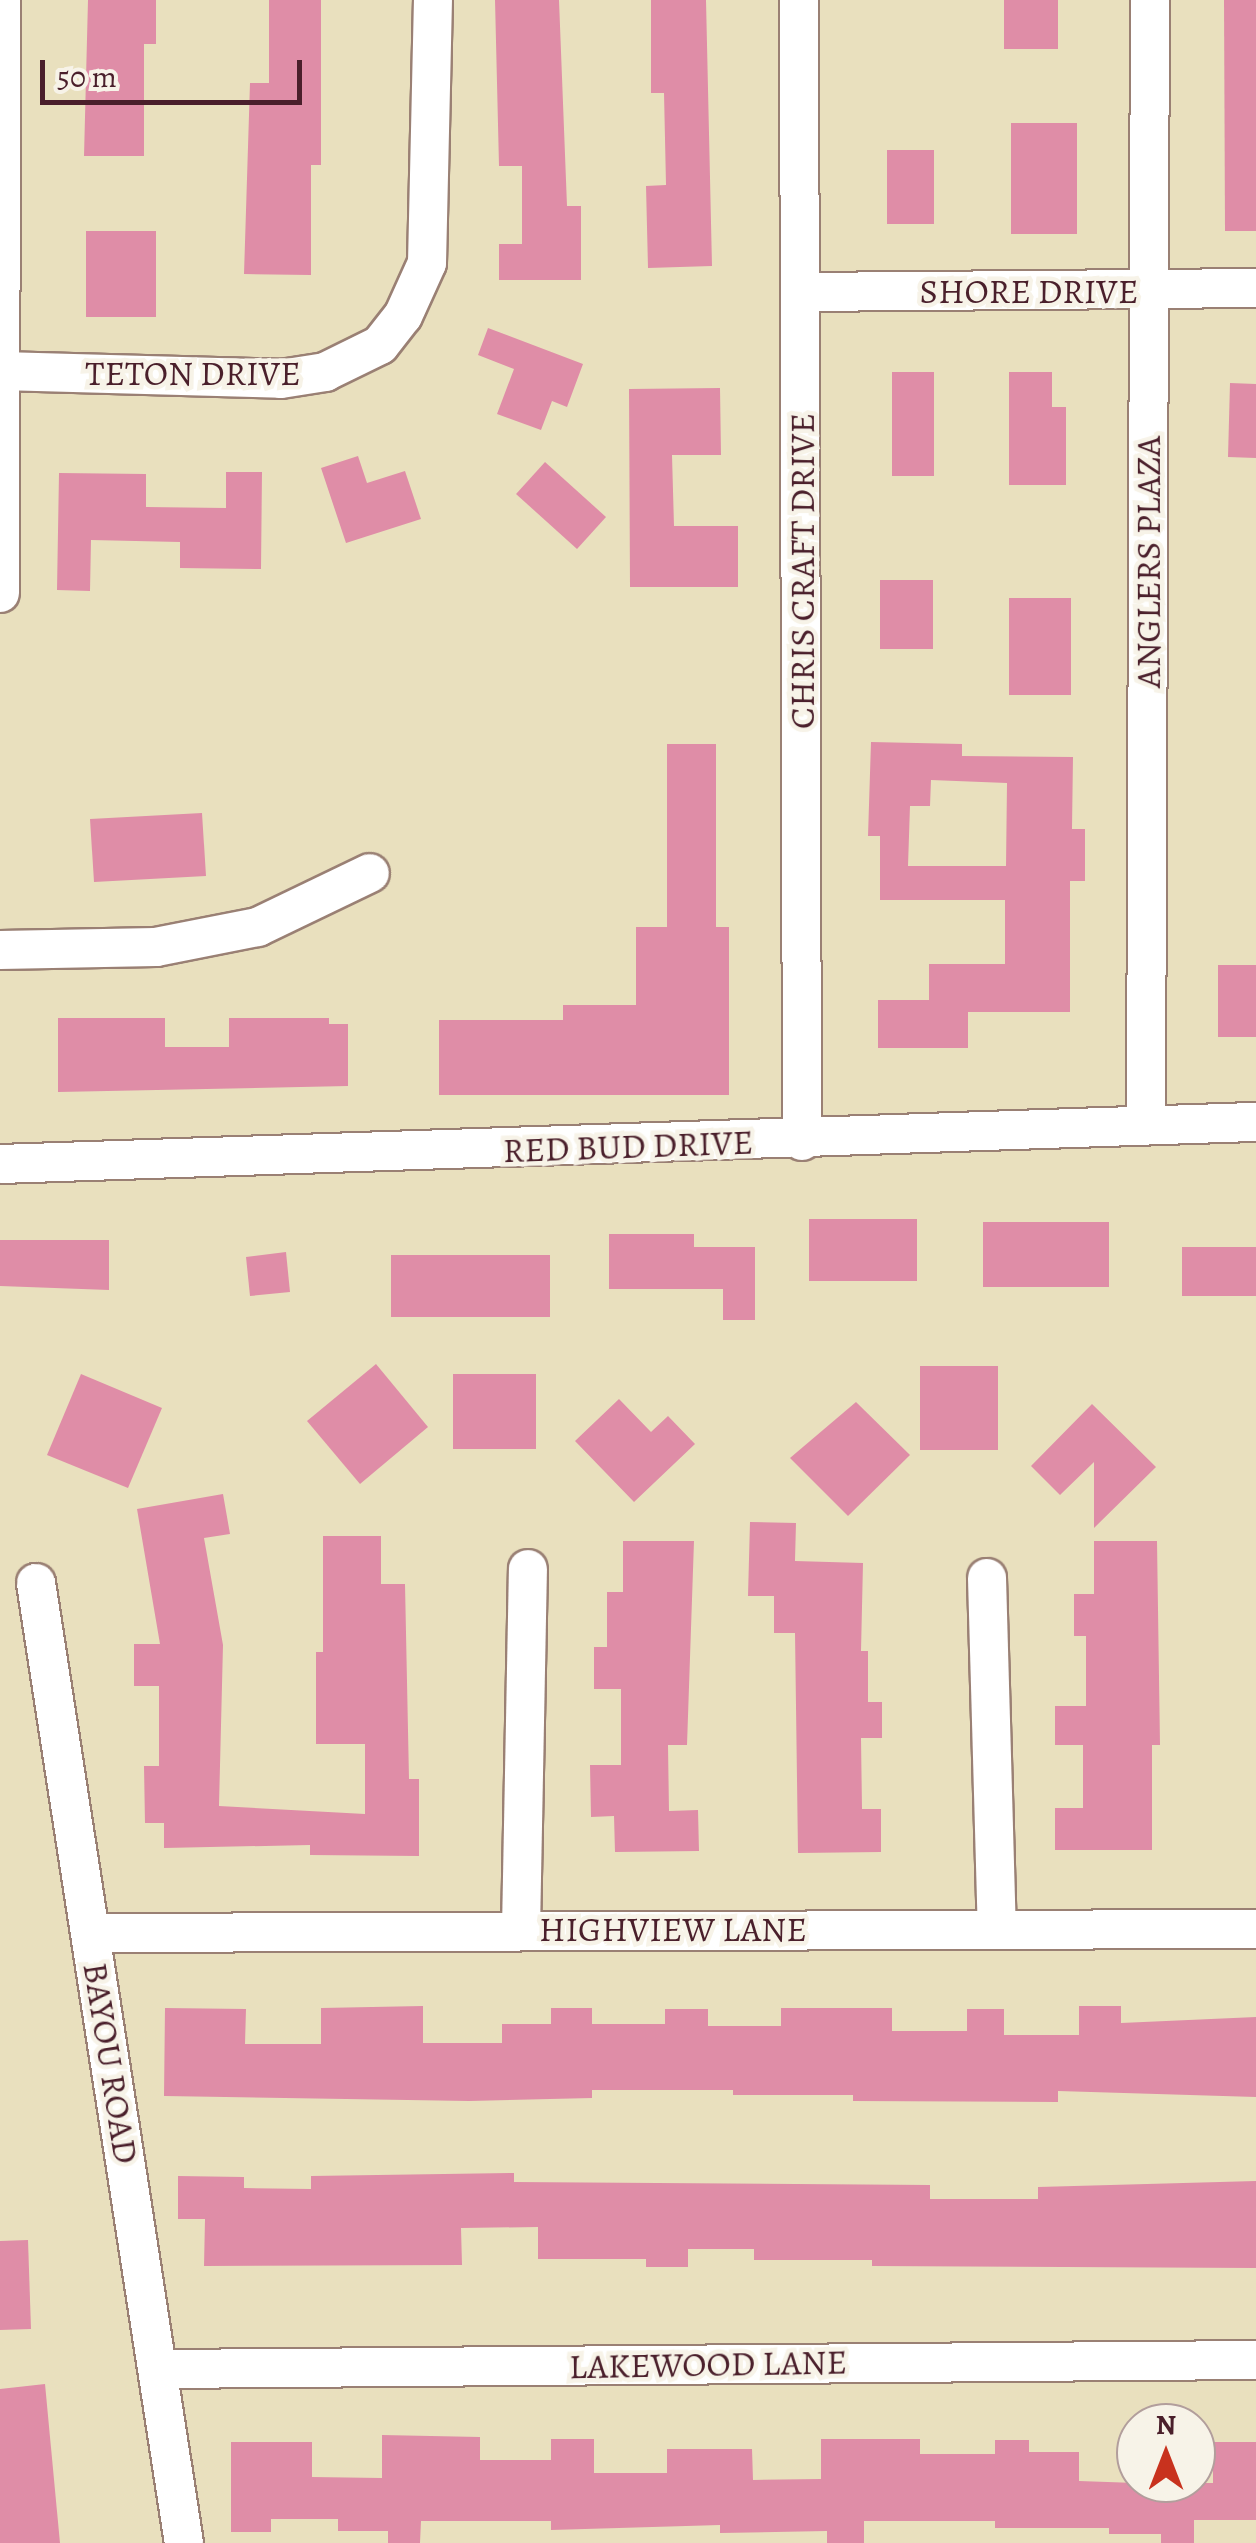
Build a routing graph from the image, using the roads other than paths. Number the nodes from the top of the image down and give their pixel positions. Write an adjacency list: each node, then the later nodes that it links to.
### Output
1 (1, 0): 8 (street)
2 (433, 0): 8 (street, TETON DRIVE)
3 (799, 0): 7 (street, CHRIS CRAFT DRIVE)
4 (1150, 0): 6 (street, ANGLERS PLAZA)
5 (1256, 288): 6 (street, SHORE DRIVE)
6 (1149, 290): 7 (street, SHORE DRIVE); 13 (street, ANGLERS PLAZA)
7 (802, 292): 14 (street, CHRIS CRAFT DRIVE)
8 (2, 371): 9 (street)
9 (0, 593)
10 (370, 873): 11 (street)
11 (0, 950)
12 (1256, 1122): 13 (street, RED BUD DRIVE)
13 (1146, 1125): 14 (street, RED BUD DRIVE)
14 (802, 1141): 15 (street, RED BUD DRIVE)
15 (0, 1164)
16 (528, 1570): 21 (street)
17 (987, 1578): 19 (street)
18 (36, 1583): 22 (street, BAYOU ROAD)
19 (996, 1928): 20 (street, HIGHVIEW LANE); 21 (street, HIGHVIEW LANE)
20 (1256, 1929)
21 (520, 1930): 22 (street, HIGHVIEW LANE)
22 (91, 1933): 24 (street, BAYOU ROAD)
23 (1256, 2360): 24 (street, LAKEWOOD LANE)
24 (160, 2369): 25 (street, BAYOU ROAD)
25 (184, 2543)

